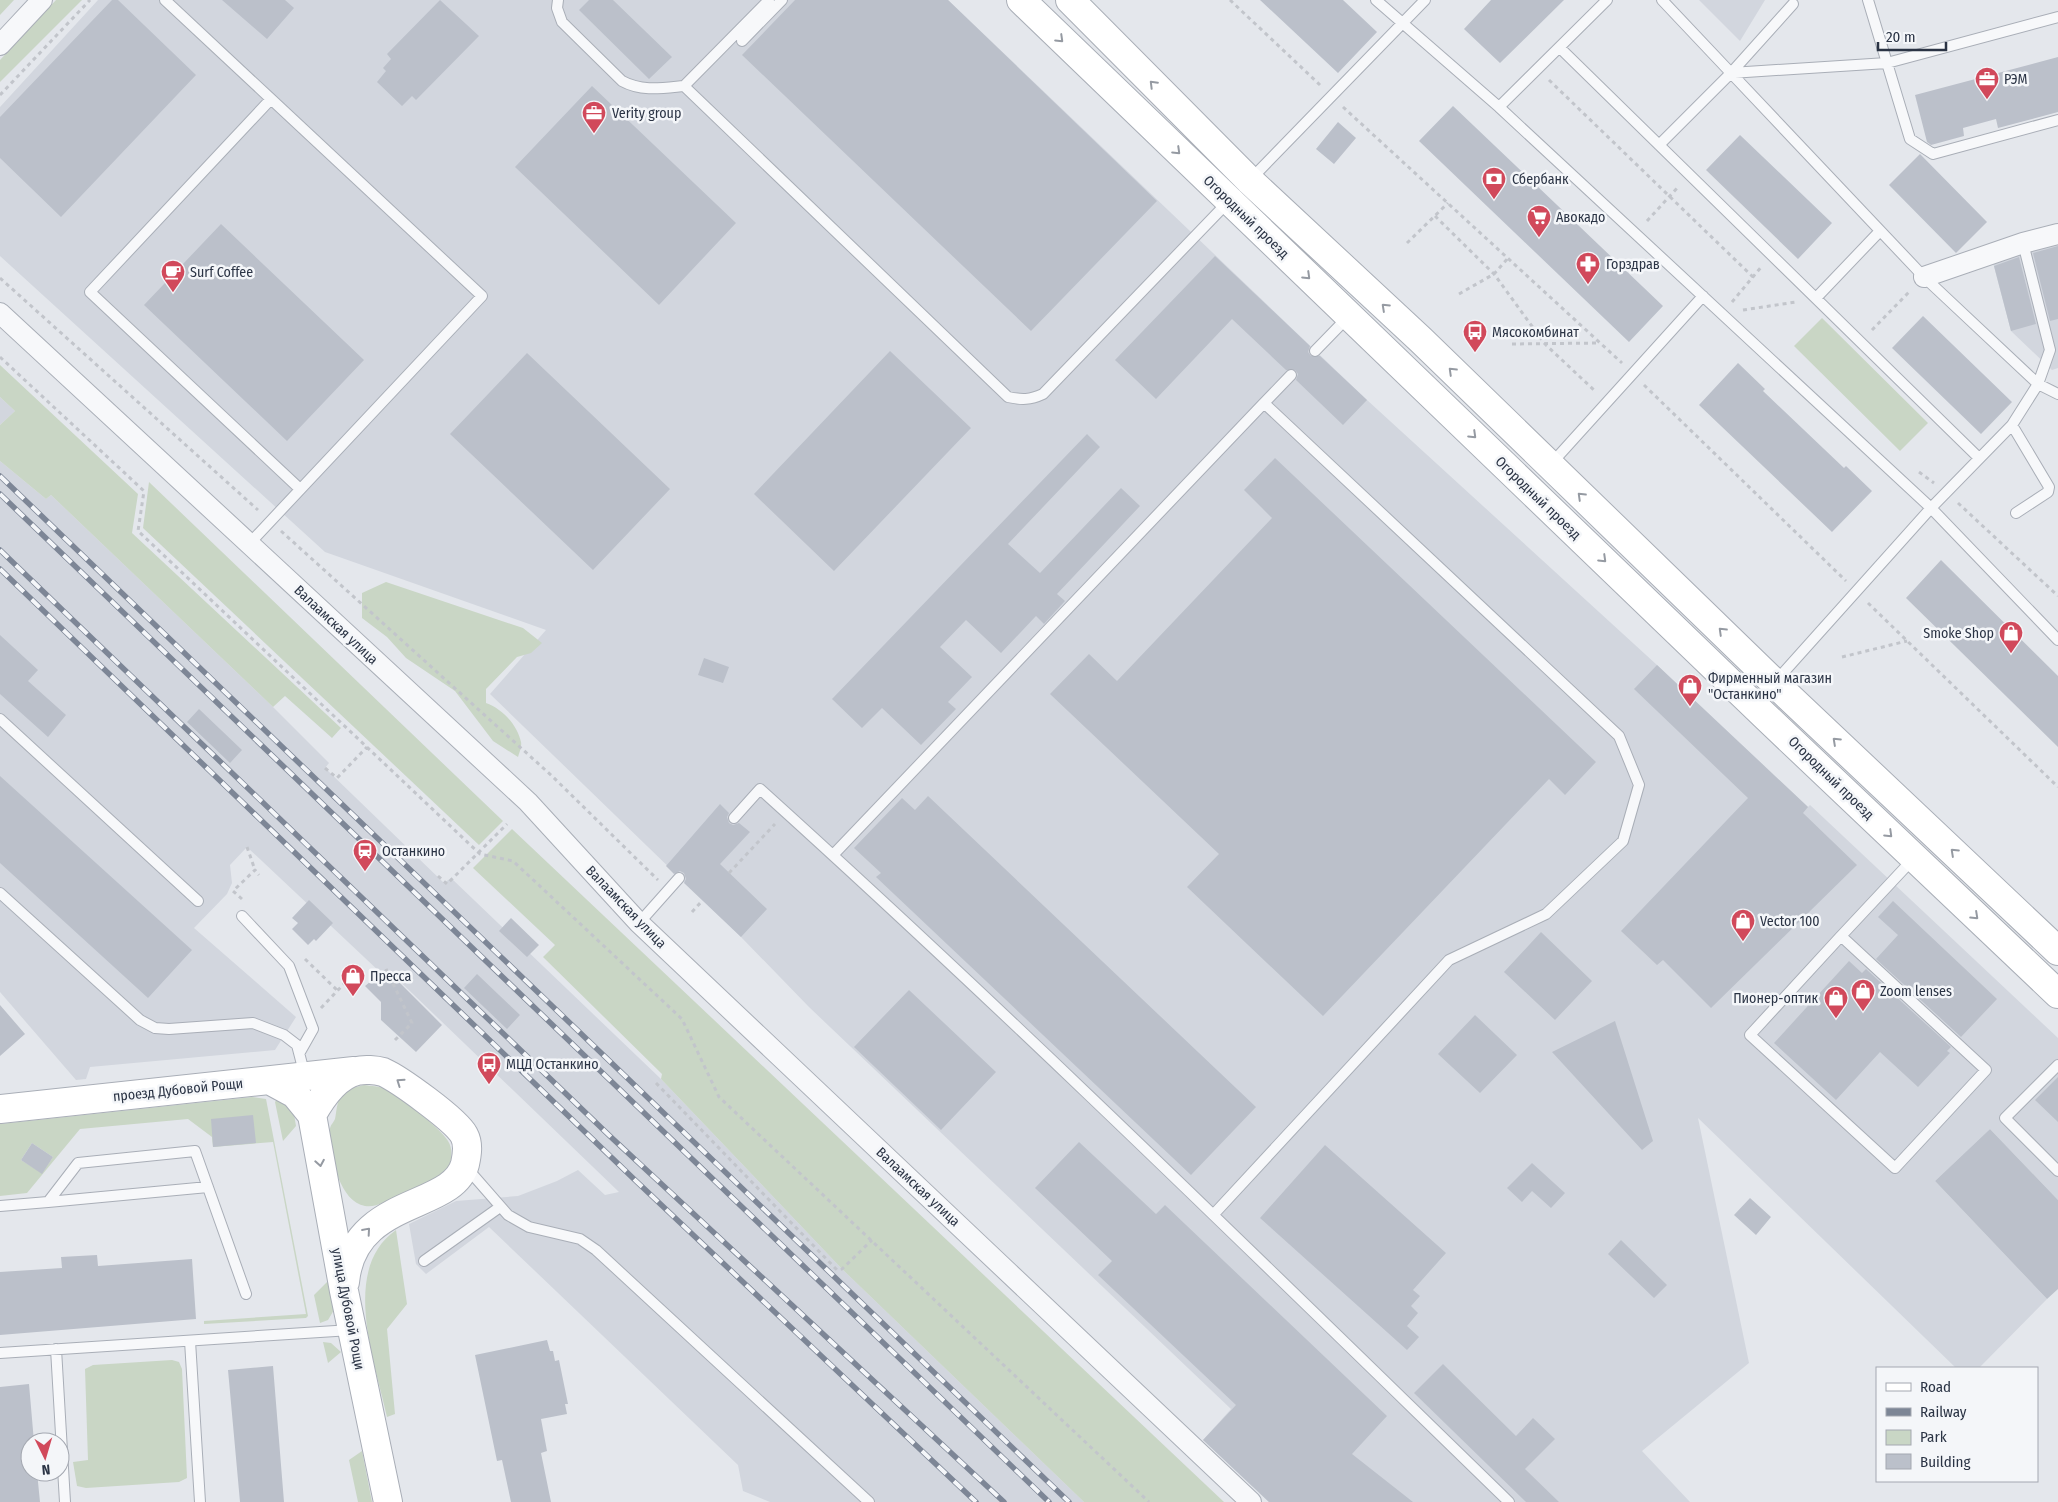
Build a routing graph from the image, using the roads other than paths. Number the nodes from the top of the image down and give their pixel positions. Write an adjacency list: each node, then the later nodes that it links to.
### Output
1 (42, 0): 17 (street)
2 (165, 0): 22 (lane)
3 (558, 0): 21 (lane)
4 (768, 0): 21 (lane)
5 (782, 0): 16 (lane)
6 (1021, 0): 27 (main road, Огородный проезд, one-way to 27)
7 (1070, 0): 26 (main road, one-way to 7)
8 (1376, 0): 15 (lane)
9 (1425, 0): 15 (lane)
10 (1607, 0): 18 (lane)
11 (1662, 0): 20 (lane)
12 (1868, 0): 19 (lane)
13 (1793, 4): 20 (lane)
14 (2058, 17): 19 (lane)
15 (1402, 24): 23 (lane); 26 (lane)
16 (742, 41)
17 (0, 46)
18 (1560, 48): 23 (lane); 25 (lane)
19 (1887, 63): 20 (lane); 24 (lane)
20 (1731, 73): 25 (lane); 28 (lane)
21 (684, 86): 27 (lane)
22 (271, 99): 44 (lane); 44 (lane)
23 (1499, 107): 32 (lane)
24 (2058, 120)
25 (1659, 145): 33 (lane)
26 (1250, 180): 43 (main road, one-way to 26)
27 (1229, 201): 35 (main road, Огородный проезд, one-way to 35)
28 (1880, 231): 31 (lane); 33 (lane)
29 (2058, 234): 30 (street)
30 (2023, 243): 31 (street); 38 (lane)
31 (1924, 277): 38 (lane)
32 (1703, 296): 43 (lane); 45 (lane)
33 (1816, 298): 42 (lane)
34 (0, 313): 47 (street, Валаамская улица)
35 (1349, 316): 36 (lane); 53 (main road, Огородный проезд, one-way to 53)
36 (1315, 351)
37 (1291, 375): 40 (lane)
38 (2038, 384): 39 (lane); 41 (lane)
39 (2058, 394)
40 (1264, 403): 52 (lane); 74 (lane)
41 (2012, 425): 42 (lane); 46 (lane)
42 (1979, 458): 45 (lane)
43 (1549, 465): 49 (main road, one-way to 43)
44 (300, 489): 47 (lane)
45 (1931, 508): 48 (lane); 49 (lane)
46 (2016, 513)
47 (249, 544): 58 (street, Валаамская улица)
48 (2058, 640)
49 (1775, 682): 60 (main road, one-way to 49)
50 (0, 719): 56 (lane)
51 (734, 818): 52 (lane)
52 (833, 855): 74 (lane)
53 (1914, 858): 59 (lane); 61 (main road, Огородный проезд, one-way to 61)
54 (679, 878): 58 (lane)
55 (0, 893): 62 (lane)
56 (198, 901)
57 (242, 916): 62 (lane)
58 (639, 923): 86 (street, Валаамская улица)
59 (1841, 936): 59 (lane)
60 (2058, 951)
61 (2058, 994)
62 (303, 1064): 64 (main road, проезд Дубовой Рощи); 65 (main road, проезд Дубовой Рощи)
63 (2058, 1065): 69 (lane)
64 (356, 1071): 67 (main road); 68 (main road, проезд Дубовой Рощи, one-way to 64)
65 (271, 1080): 66 (main road, проезд Дубовой Рощи); 67 (main road)
66 (0, 1109)
67 (312, 1115): 76 (main road, улица Дубовой Рощи, one-way to 76)
68 (465, 1166): 73 (lane); 76 (main road, one-way to 68)
69 (2058, 1170)
70 (208, 1187): 71 (lane); 71 (lane); 77 (lane)
71 (48, 1202): 72 (lane)
72 (0, 1206)
73 (500, 1207): 75 (lane); 85 (lane)
74 (1214, 1214): 87 (lane)
75 (424, 1261)
76 (344, 1291): 78 (main road, улица Дубовой Рощи)
77 (246, 1294)
78 (352, 1329): 79 (lane); 84 (main road, улица Дубовой Рощи)
79 (190, 1341): 80 (lane); 83 (lane)
80 (56, 1349): 81 (lane); 82 (lane)
81 (0, 1352)
82 (65, 1502)
83 (200, 1502)
84 (388, 1502)
85 (869, 1502)
86 (1251, 1502)
87 (1509, 1502)

